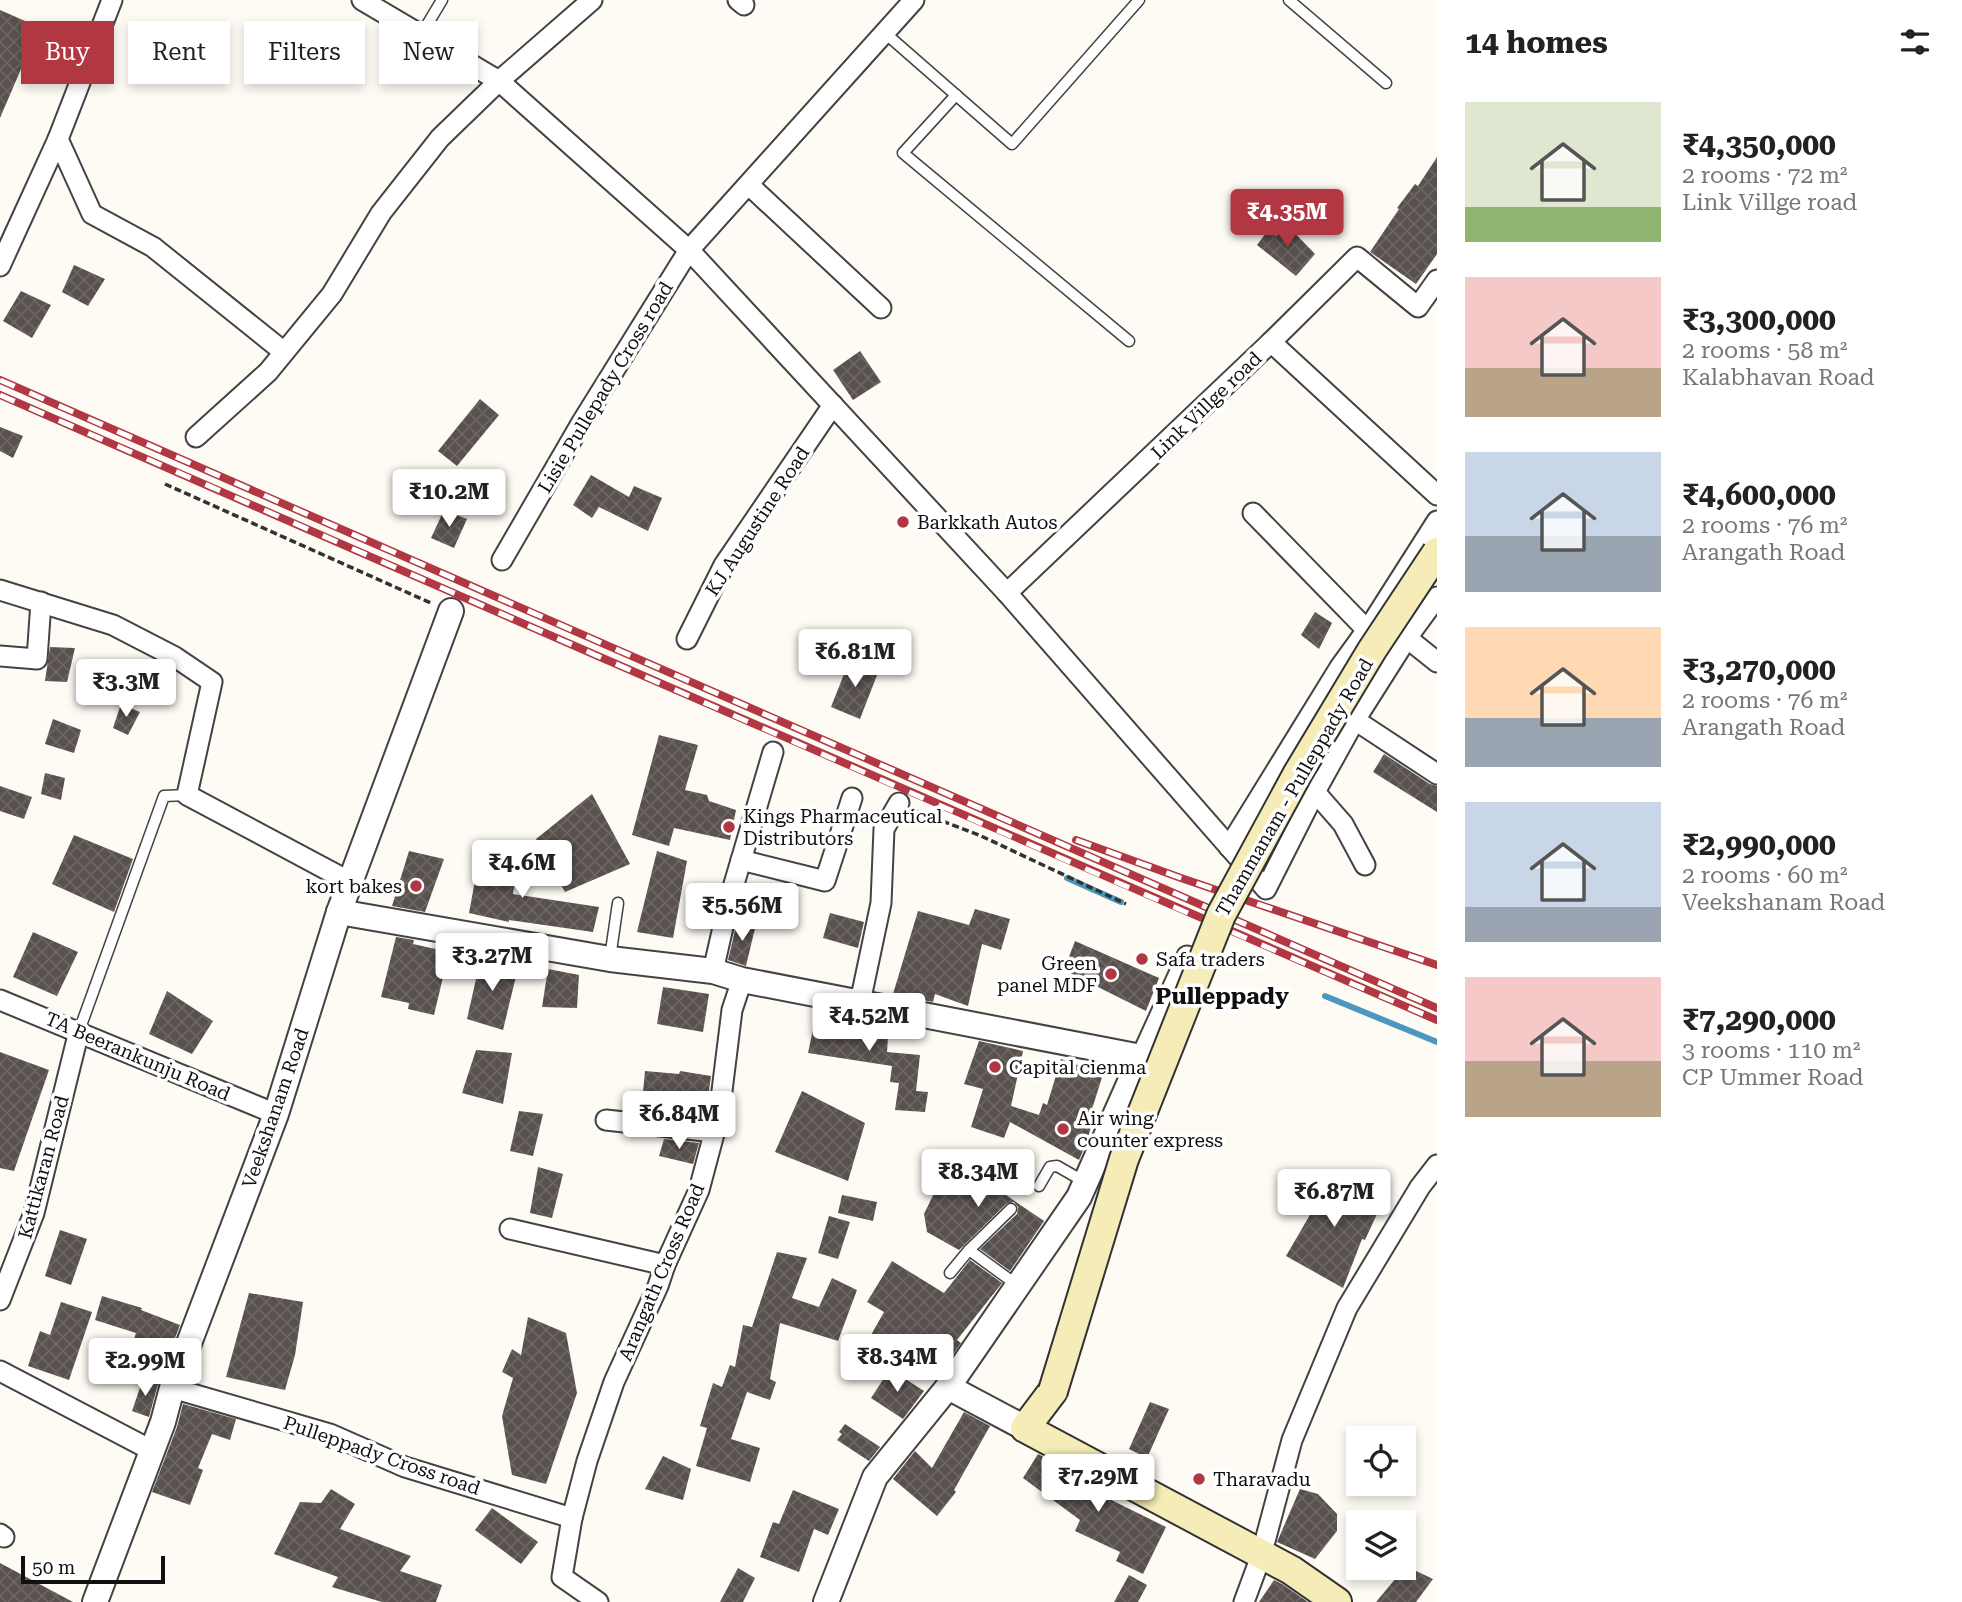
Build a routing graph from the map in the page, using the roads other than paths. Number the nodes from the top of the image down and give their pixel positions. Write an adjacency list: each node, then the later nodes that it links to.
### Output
1 (112, 0): 15 (street)
2 (362, 0): 8 (street)
3 (442, 0): 9 (lane)
4 (592, 0): 12 (street)
5 (914, 0): 10 (street, Lisie Pullepady Cross road)
6 (1139, 0): 14 (lane)
7 (1289, 0): 13 (lane)
8 (397, 21)
9 (429, 21)
10 (885, 33): 14 (lane); 16 (street, Lisie Pullepady Cross road)
11 (478, 69): 12 (street)
12 (499, 81): 17 (street); 23 (street)
13 (1385, 83)
14 (956, 95): 21 (lane)
15 (58, 139): 18 (street); 23 (street)
16 (749, 185): 17 (street, Lisie Pullepady Cross road); 20 (street)
17 (689, 250): 24 (street); 30 (street, Lisie Pullepady Cross road)
18 (0, 266)
19 (1437, 280): 22 (street)
20 (881, 308)
21 (1129, 341)
22 (1271, 342): 26 (street, Link Villge road); 32 (street, Link Villge road)
23 (284, 352): 25 (street)
24 (833, 405): 32 (street); 38 (street, KJ Augustine Road)
25 (196, 437)
26 (1437, 495)
27 (1253, 513): 36 (street)
28 (1437, 521): 36 (street)
29 (1437, 552): 78 (main road, Thammanam - Pulleppady Road, bridge)
30 (502, 560)
31 (0, 590): 34 (street)
32 (1007, 593): 48 (street)
33 (1437, 597): 37 (street)
34 (41, 602): 39 (street); 45 (street)
35 (452, 611): 51 (street, Veekshanam Road)
36 (1367, 630): 48 (street)
37 (1406, 638): 40 (street); 41 (street)
38 (687, 639)
39 (0, 656)
40 (1437, 663)
41 (1355, 720): 43 (street); 44 (street)
42 (773, 752): 49 (street)
43 (1437, 774)
44 (1315, 792): 48 (street); 50 (street)
45 (187, 795): 51 (street); 60 (lane)
46 (852, 798): 49 (street)
47 (899, 803): 59 (street)
48 (1229, 847)
49 (741, 860): 56 (street)
50 (1365, 865)
51 (350, 882): 53 (street, Veekshanam Road)
52 (618, 903): 55 (lane)
53 (339, 912): 55 (street); 62 (street, Veekshanam Road)
54 (1187, 956): 61 (street)
55 (610, 958): 56 (street)
56 (713, 971): 57 (street)
57 (742, 980): 59 (street); 64 (street, Arangath Cross Road)
58 (0, 1000): 60 (street, TA Beerankunju Road)
59 (853, 1002): 61 (street)
60 (79, 1031): 62 (street, TA Beerankunju Road); 74 (street, Kattikaran Road)
61 (1141, 1057): 66 (street)
62 (276, 1114): 77 (street, Veekshanam Road)
63 (606, 1120): 64 (street)
64 (714, 1132): 71 (street, Arangath Cross Road)
65 (1437, 1165): 83 (street)
66 (1085, 1183): 67 (lane); 73 (street)
67 (1039, 1186)
68 (1011, 1209): 70 (lane)
69 (510, 1229): 71 (street)
70 (970, 1250): 72 (lane); 73 (lane)
71 (665, 1265): 82 (street, Arangath Cross Road)
72 (950, 1273)
73 (1018, 1286): 76 (street)
74 (0, 1300)
75 (0, 1371): 81 (street)
76 (948, 1387): 79 (street); 86 (street)
77 (172, 1388): 81 (street, Veekshanam Road); 82 (street, Pulleppady Cross road)
78 (1053, 1391): 79 (main road); 80 (main road)
79 (1025, 1427): 80 (main road)
80 (1054, 1443): 83 (main road)
81 (151, 1450): 84 (street, Veekshanam Road)
82 (572, 1518): 85 (street)
83 (1261, 1556): 87 (street); 88 (main road)
84 (94, 1602)
85 (598, 1602)
86 (826, 1602)
87 (1244, 1602)
88 (1337, 1602)

